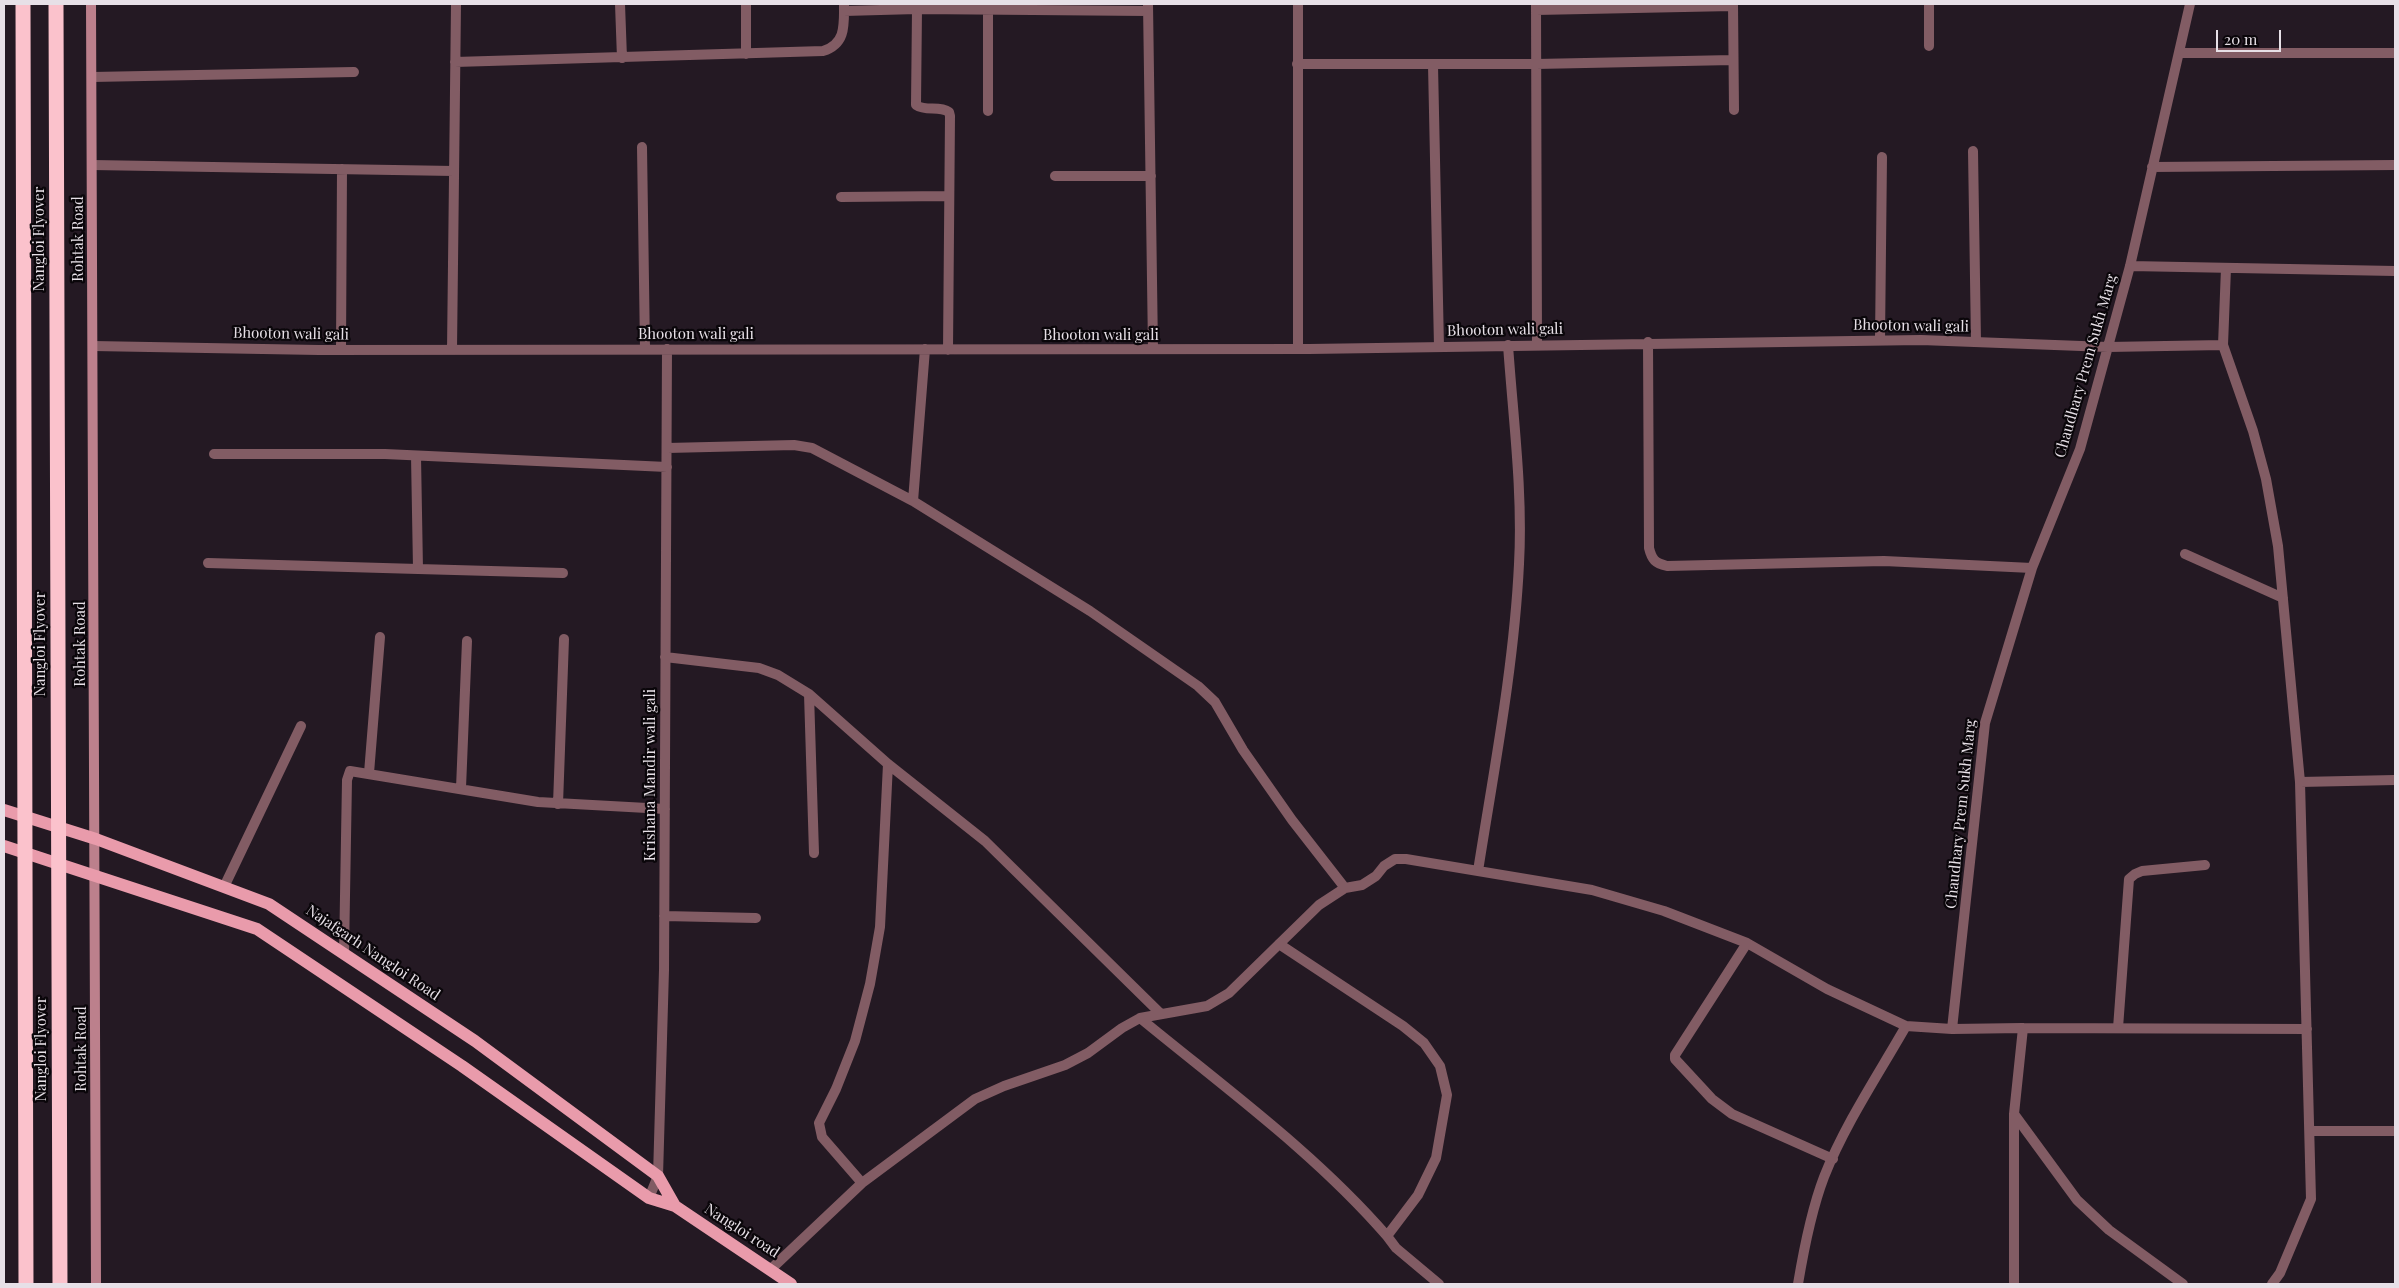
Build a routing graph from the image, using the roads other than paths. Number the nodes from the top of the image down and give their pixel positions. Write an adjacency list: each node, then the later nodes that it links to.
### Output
1 (23, 4): 117 (highway, Nangloi Flyover)
2 (56, 4): 118 (highway, Nangloi Flyover)
3 (91, 4): 27 (street, Rohtak Road)
4 (456, 4): 22 (street)
5 (620, 4): 20 (street)
6 (746, 4): 19 (street)
7 (1298, 4): 23 (street)
8 (1929, 4): 16 (street)
9 (2190, 4): 17 (street, Chaudhary Prem Sukh Marg)
10 (1733, 5): 14 (street); 21 (street)
11 (988, 6): 13 (street); 15 (street); 29 (street)
12 (844, 7): 15 (street); 19 (street)
13 (1148, 7): 39 (street)
14 (1536, 7): 24 (street)
15 (917, 8): 40 (street)
16 (1929, 46)
17 (2179, 53): 18 (street); 35 (street, Chaudhary Prem Sukh Marg)
18 (2395, 53)
19 (746, 54): 20 (street)
20 (622, 58): 22 (street)
21 (1733, 60): 24 (street); 28 (street)
22 (455, 62): 37 (street)
23 (1297, 64): 25 (street); 56 (street)
24 (1536, 64): 25 (street); 49 (street)
25 (1433, 65): 52 (street)
26 (354, 72): 27 (street)
27 (92, 77): 33 (street, Rohtak Road)
28 (1734, 110)
29 (988, 111)
30 (642, 147): 59 (street)
31 (1973, 151): 47 (street)
32 (1882, 157): 45 (street)
33 (92, 165): 36 (street); 51 (street, Rohtak Road)
34 (2395, 165): 35 (street)
35 (2152, 167): 42 (street, Chaudhary Prem Sukh Marg)
36 (342, 169): 37 (street); 57 (street)
37 (454, 171): 58 (street)
38 (1055, 176): 39 (street)
39 (1151, 176): 61 (street)
40 (949, 196): 41 (street); 60 (street)
41 (840, 197)
42 (2130, 266): 43 (street); 53 (street, Chaudhary Prem Sukh Marg)
43 (2226, 268): 44 (street); 50 (street)
44 (2395, 272)
45 (1880, 340): 46 (street, Bhooton wali gali); 47 (street, Bhooton wali gali)
46 (1648, 342): 49 (street, Bhooton wali gali); 69 (street)
47 (1976, 342): 53 (street, Bhooton wali gali)
48 (1508, 345): 49 (street, Bhooton wali gali); 52 (street, Bhooton wali gali); 91 (street)
49 (1537, 345)
50 (2223, 345): 53 (street, Bhooton wali gali); 72 (street)
51 (93, 346): 57 (street, Bhooton wali gali); 87 (street, Rohtak Road)
52 (1439, 347): 56 (street, Bhooton wali gali)
53 (2108, 347): 69 (street, Chaudhary Prem Sukh Marg)
54 (667, 349): 55 (street, Bhooton wali gali); 59 (street, Bhooton wali gali); 62 (street, Krishana Mandir wali gali)
55 (925, 349): 60 (street, Bhooton wali gali); 66 (street)
56 (1298, 349): 61 (street, Bhooton wali gali)
57 (341, 350): 58 (street, Bhooton wali gali)
58 (452, 350): 59 (street, Bhooton wali gali)
59 (645, 350)
60 (948, 350): 61 (street, Bhooton wali gali)
61 (1153, 350)
62 (667, 448): 65 (street, Krishana Mandir wali gali); 66 (street)
63 (214, 454): 64 (street)
64 (416, 456): 65 (street); 70 (street)
65 (667, 468): 76 (street, Krishana Mandir wali gali)
66 (913, 501): 94 (street)
67 (2185, 554): 72 (street)
68 (208, 562): 70 (street)
69 (2032, 568): 105 (street, Chaudhary Prem Sukh Marg)
70 (418, 569): 71 (street)
71 (563, 573)
72 (2283, 598): 82 (street)
73 (380, 637): 80 (street)
74 (564, 639): 84 (street)
75 (467, 641): 83 (street)
76 (665, 657): 77 (street); 85 (street, Krishana Mandir wali gali)
77 (809, 694): 79 (street); 89 (street)
78 (301, 726): 93 (street)
79 (888, 764): 100 (street); 112 (street)
80 (369, 773): 83 (street); 99 (street)
81 (2395, 780): 82 (street)
82 (2300, 782): 106 (street)
83 (461, 788): 84 (street)
84 (558, 804): 85 (street)
85 (664, 809): 95 (street, Krishana Mandir wali gali)
86 (4, 810): 87 (main road, Najafgarh Nangloi Road)
87 (96, 839): 92 (street, Rohtak Road); 93 (main road, Najafgarh Nangloi Road)
88 (4, 846): 92 (main road)
89 (814, 853)
90 (2205, 865): 104 (street)
91 (1478, 871): 94 (street); 97 (street)
92 (96, 876): 113 (main road); 119 (street, Rohtak Road)
93 (224, 887): 99 (main road, Najafgarh Nangloi Road)
94 (1345, 888): 98 (street)
95 (664, 916): 96 (street); 111 (street, Krishana Mandir wali gali)
96 (756, 918)
97 (1747, 943): 102 (street); 110 (street)
98 (1279, 944): 100 (street); 115 (street)
99 (344, 954): 111 (main road, Najafgarh Nangloi Road)
100 (1161, 1014): 101 (street)
101 (1140, 1018): 112 (street); 115 (street)
102 (1906, 1026): 105 (street); 110 (street)
103 (2024, 1028): 104 (street); 105 (street); 107 (street)
104 (2118, 1028): 106 (street)
105 (1952, 1029)
106 (2307, 1029): 109 (street)
107 (2014, 1114): 123 (street); 124 (street)
108 (2395, 1131): 109 (street)
109 (2310, 1132): 125 (street)
110 (1833, 1159): 122 (street)
111 (658, 1176): 113 (street, Krishana Mandir wali gali); 114 (main road, Najafgarh Nangloi Road)
112 (862, 1183): 116 (street)
113 (649, 1198): 114 (main road)
114 (675, 1206): 116 (main road, Nangloi road)
115 (1387, 1236): 121 (street)
116 (771, 1269): 120 (main road, Nangloi road)
117 (26, 1284)
118 (60, 1284)
119 (96, 1284)
120 (791, 1284)
121 (1439, 1284)
122 (1798, 1284)
123 (2014, 1284)
124 (2183, 1284)
125 (2272, 1284)

